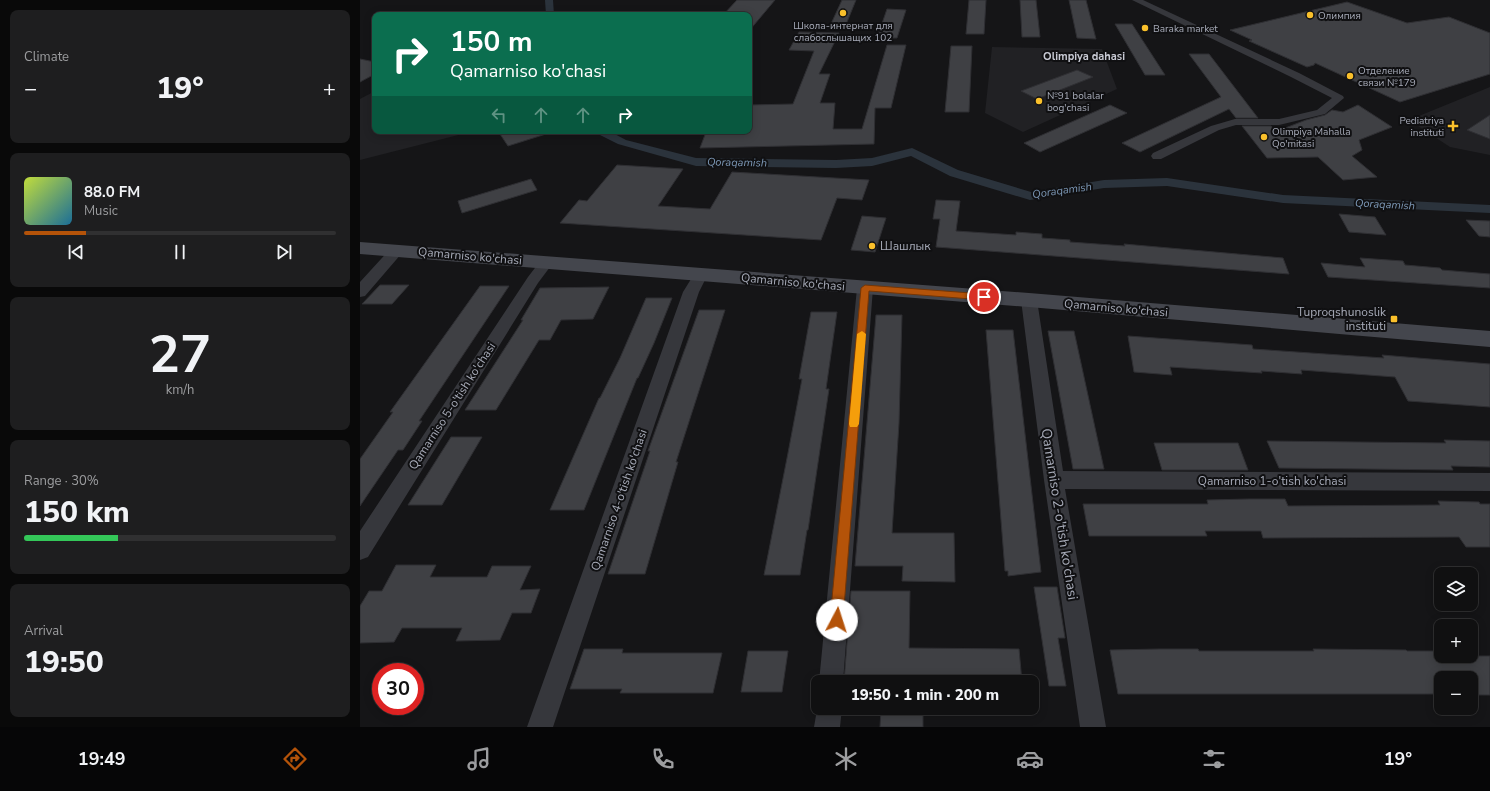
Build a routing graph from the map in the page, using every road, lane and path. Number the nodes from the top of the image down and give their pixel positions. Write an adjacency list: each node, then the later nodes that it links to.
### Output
1 (1136, 0): 2 (street)
2 (1157, 156)
3 (360, 238): 11 (main road, Qamarniso ko'chasi)
4 (360, 248): 5 (main road, Qamarniso ko'chasi)
5 (397, 250): 6 (main road, Qamarniso ko'chasi); 9 (street)
6 (546, 263): 7 (main road, Qamarniso ko'chasi); 15 (street, Qamarniso 5-o'tish ko'chasi)
7 (701, 274): 8 (main road, Qamarniso ko'chasi); 18 (street, Qamarniso 4-o'tish ko'chasi)
8 (865, 288): 10 (main road, Qamarniso ko'chasi); 16 (street)
9 (360, 292)
10 (1029, 300): 12 (main road, Qamarniso ko'chasi); 13 (street, Qamarniso 2-o'tish ko'chasi)
11 (1490, 326)
12 (1490, 339)
13 (1054, 480): 14 (street, Qamarniso 1-o'tish ko'chasi); 20 (street, Qamarniso 2-o'tish ko'chasi)
14 (1490, 482)
15 (360, 550)
16 (832, 675)
17 (828, 715): 19 (street)
18 (540, 727)
19 (827, 727)
20 (1093, 727)

